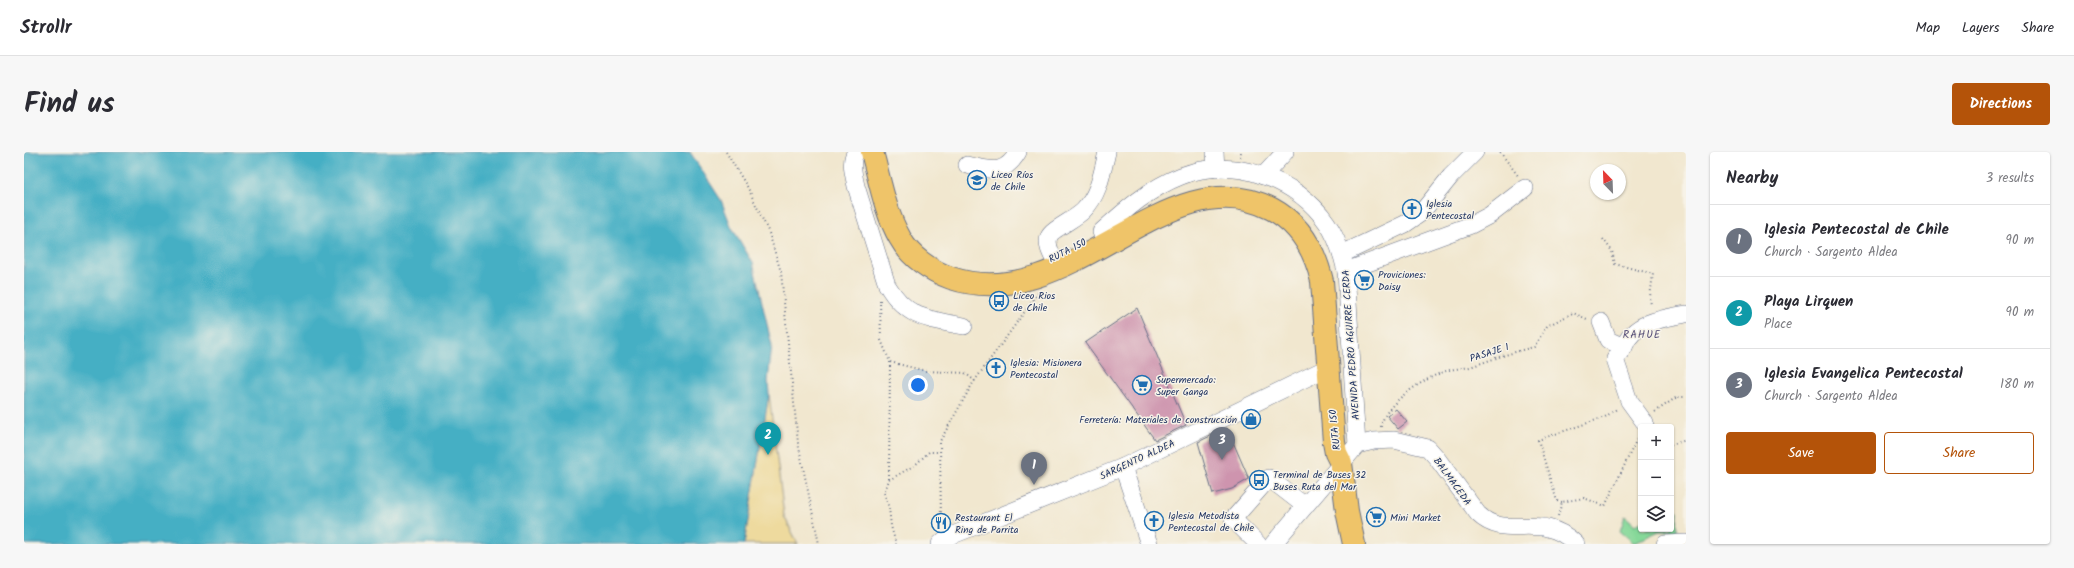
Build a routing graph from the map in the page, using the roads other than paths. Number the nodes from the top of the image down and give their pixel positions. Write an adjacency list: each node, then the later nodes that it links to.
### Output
1 (856, 152): 19 (street)
2 (872, 152): 15 (main road, RUTA 150)
3 (886, 152): 15 (main road, RUTA 150)
4 (1018, 152): 9 (street)
5 (1107, 152): 15 (street)
6 (1215, 152): 10 (street)
7 (1285, 152): 11 (street)
8 (1475, 152): 14 (street)
9 (967, 165)
10 (1216, 169): 11 (street, AVENIDA PEDRO AGUIRRE CERDA); 13 (street, AVENIDA PEDRO AGUIRRE CERDA)
11 (1263, 176): 14 (street, AVENIDA PEDRO AGUIRRE CERDA)
12 (1525, 188): 16 (street)
13 (1101, 232): 15 (main road, RUTA 150); 24 (main road, RUTA 150)
14 (1342, 254): 16 (street, AVENIDA PEDRO AGUIRRE CERDA)
15 (1056, 263): 21 (main road, RUTA 150)
16 (1346, 271): 23 (street, AVENIDA PEDRO AGUIRRE CERDA)
17 (1686, 314): 20 (street)
18 (1594, 321): 20 (street)
19 (964, 326)
20 (1624, 347): 22 (street)
21 (1329, 367): 24 (main road, RUTA 150); 25 (street, SARGENTO ALDEA)
22 (1640, 424)
23 (1357, 445): 24 (street); 33 (street, BALMACEDA)
24 (1341, 463): 26 (street); 32 (main road)
25 (1123, 467): 27 (street, SARGENTO ALDEA); 29 (street)
26 (1305, 506): 30 (street); 31 (street)
27 (941, 542)
28 (1686, 543): 34 (street)
29 (1149, 544)
30 (1258, 544)
31 (1273, 544)
32 (1354, 544)
33 (1576, 544)
34 (1665, 544)

